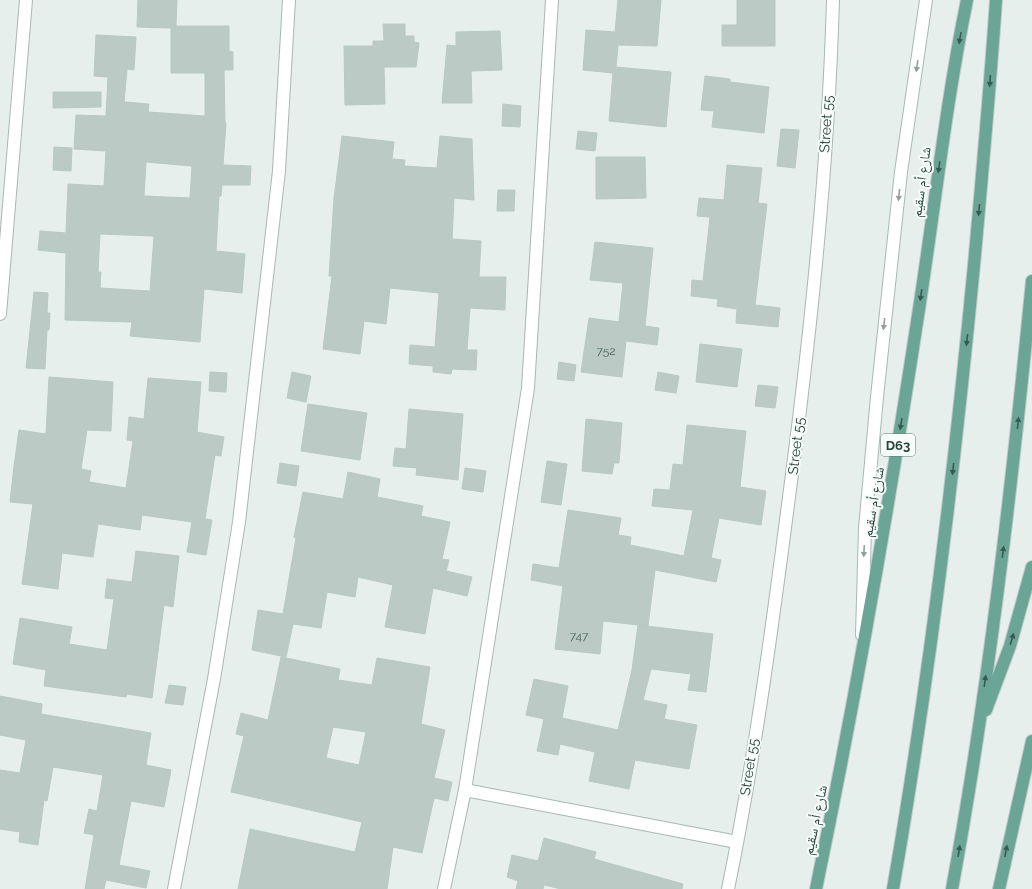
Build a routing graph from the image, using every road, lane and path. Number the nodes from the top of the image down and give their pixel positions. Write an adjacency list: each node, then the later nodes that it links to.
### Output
1 (26, 0): 9 (street)
2 (289, 0): 16 (street)
3 (552, 0): 14 (street)
4 (833, 0): 15 (street, Street 55)
5 (926, 0): 11 (street, one-way to 11)
6 (967, 0): 11 (main road, شارع أم سقيم / D63, one-way to 11)
7 (996, 0): 20 (main road, one-way to 20)
8 (1032, 281): 12 (main road, one-way to 8)
9 (0, 314)
10 (1032, 567): 12 (main road, one-way to 10)
11 (861, 660): 19 (main road, شارع أم سقيم / D63)
12 (979, 728): 21 (main road, one-way to 12)
13 (1032, 740): 22 (main road, one-way to 13)
14 (465, 790): 15 (street); 17 (street)
15 (737, 842): 18 (street, Street 55)
16 (174, 889)
17 (444, 889)
18 (728, 889)
19 (816, 889)
20 (893, 889)
21 (952, 889)
22 (999, 889)

